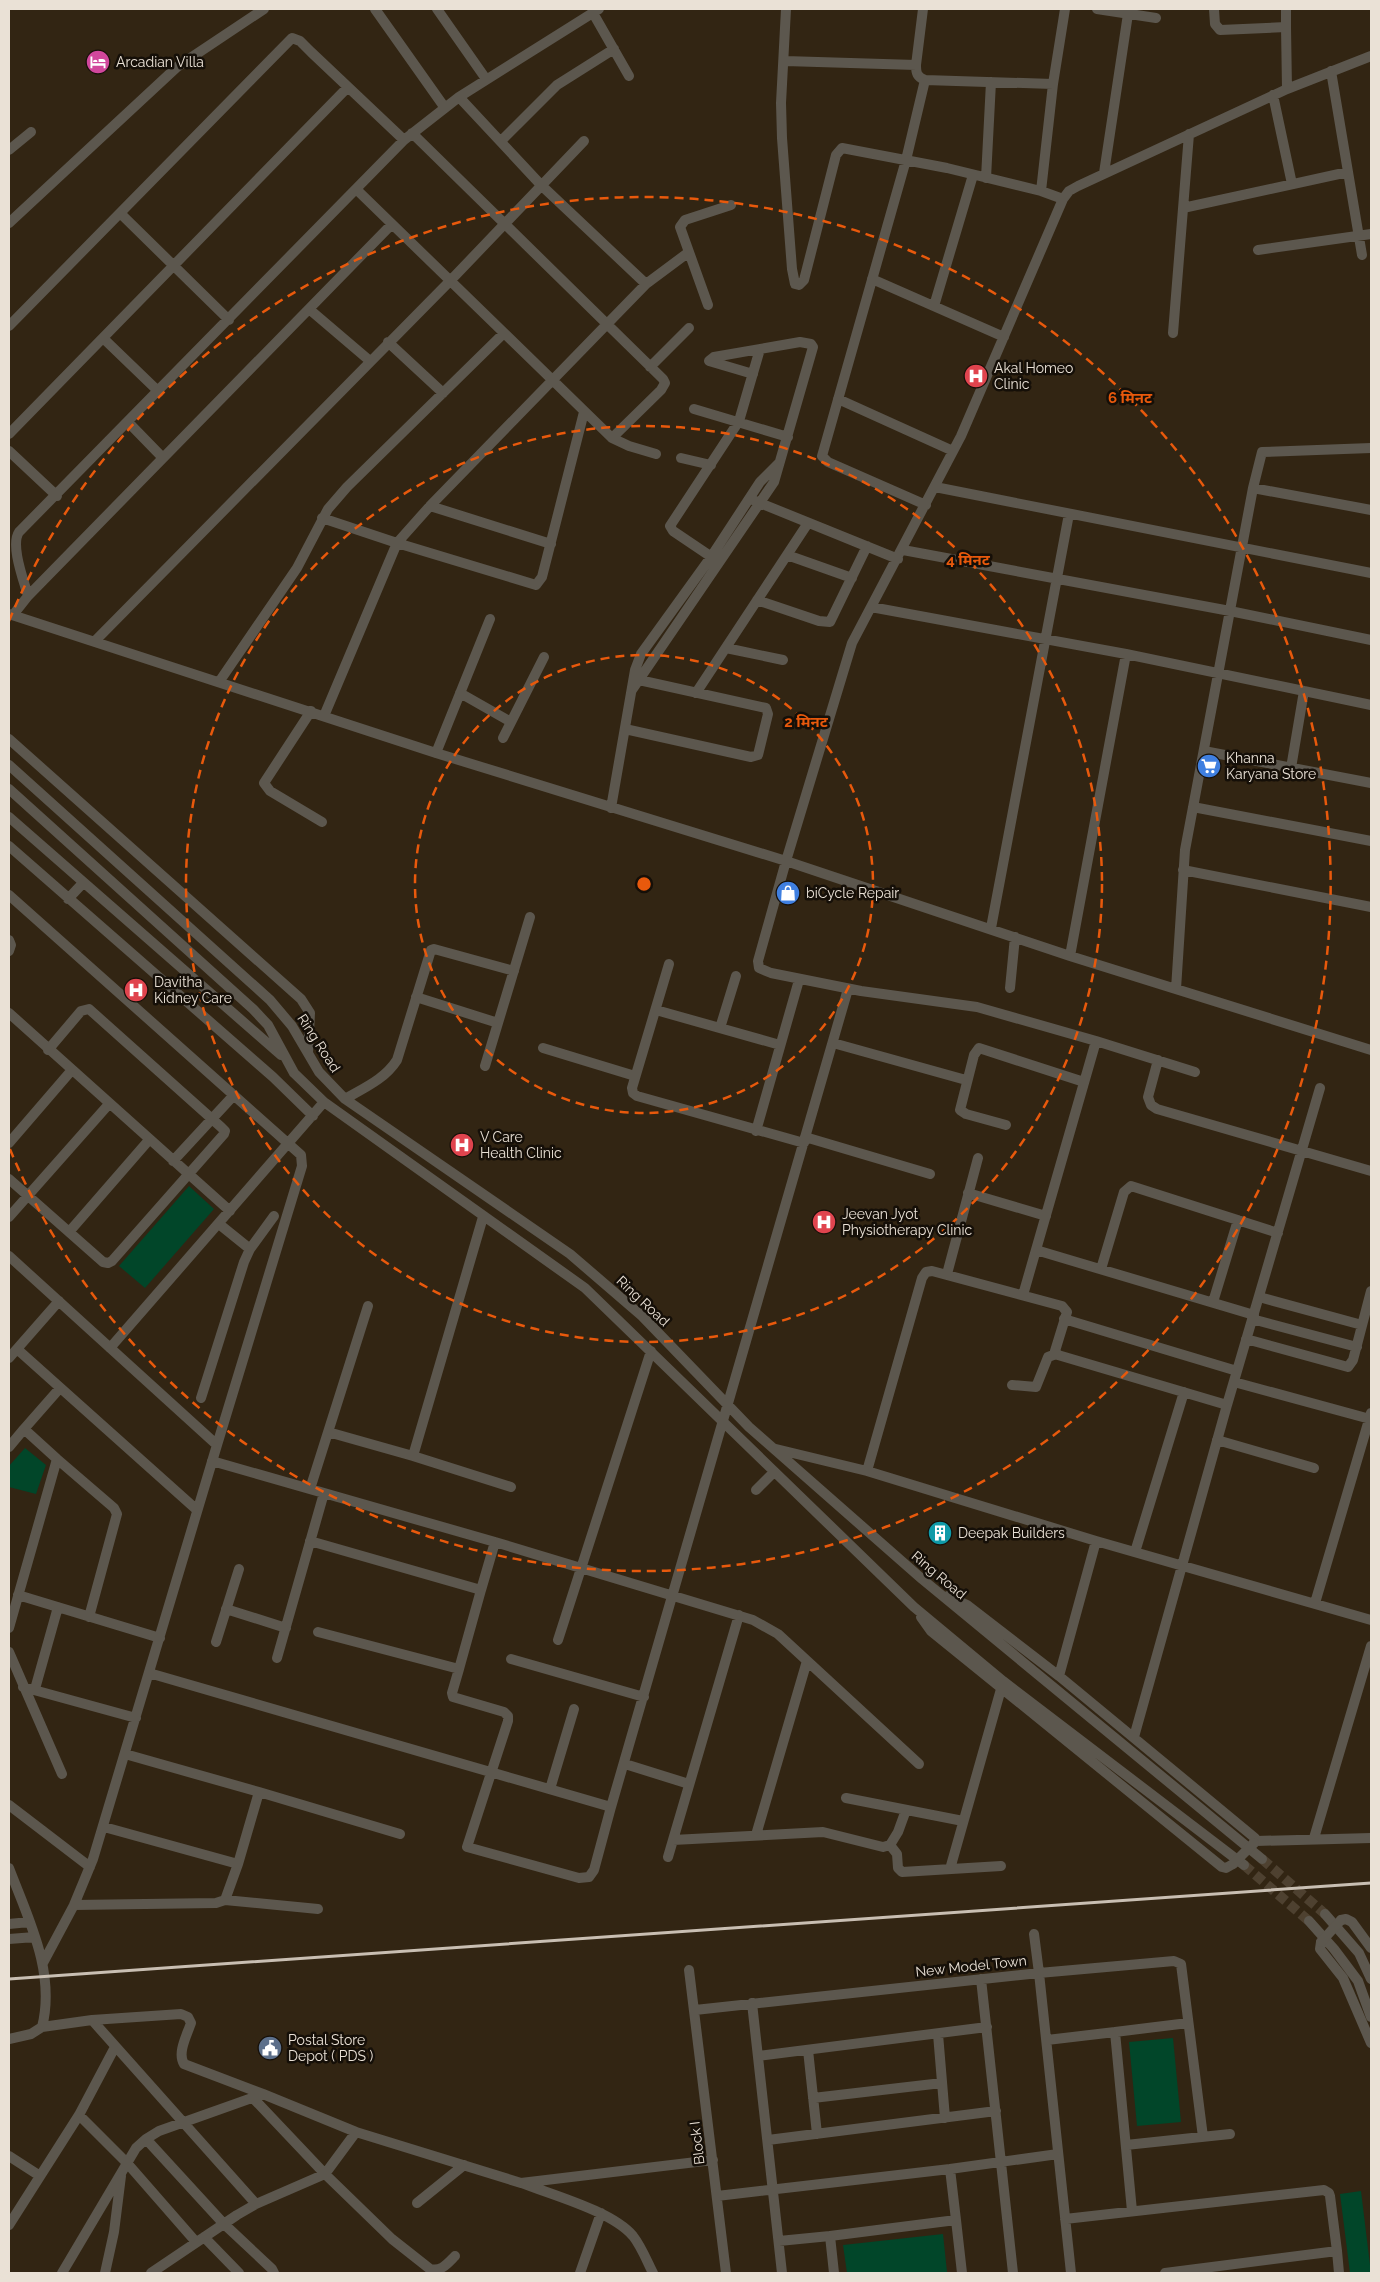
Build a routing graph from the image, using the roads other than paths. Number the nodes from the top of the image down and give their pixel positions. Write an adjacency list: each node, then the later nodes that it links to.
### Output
1 (264, 9): 48 (street)
2 (375, 9): 28 (street)
3 (437, 9): 20 (street)
4 (786, 9): 16 (street)
5 (923, 9): 17 (street)
6 (1065, 9): 23 (street)
7 (1097, 9): 11 (street)
8 (1214, 9): 13 (street)
9 (1286, 9): 13 (street)
10 (596, 11): 14 (street); 20 (street)
11 (1128, 14): 12 (street); 38 (street)
12 (1156, 18)
13 (1286, 27): 25 (street)
14 (614, 50): 19 (street); 33 (street)
15 (1371, 56): 18 (street)
16 (785, 61): 17 (street); 35 (street)
17 (916, 65): 21 (street)
18 (1331, 71): 25 (street); 36 (street)
19 (629, 76)
20 (486, 79): 27 (street)
21 (926, 80): 22 (street); 35 (street)
22 (991, 82): 23 (street); 39 (street)
23 (1053, 84): 43 (street)
24 (348, 87): 31 (street); 47 (street); 56 (street)
25 (1287, 89): 26 (street)
26 (1273, 95): 30 (street); 40 (street)
27 (459, 97): 28 (street); 33 (street)
28 (445, 108): 31 (street)
29 (31, 132): 34 (street)
30 (1189, 134): 38 (street); 46 (street)
31 (408, 137): 42 (street); 49 (street)
32 (584, 140): 41 (street)
33 (501, 141): 41 (street)
34 (9, 150)
35 (906, 160): 37 (street); 57 (street)
36 (1348, 172): 40 (street); 52 (street)
37 (974, 174): 39 (street); 61 (street)
38 (1104, 174): 44 (street)
39 (986, 178): 43 (street)
40 (1292, 184): 46 (street)
41 (541, 185): 49 (street); 59 (street)
42 (356, 189): 50 (street); 63 (street)
43 (1041, 192): 44 (street)
44 (1064, 199): 69 (street)
45 (731, 205): 54 (street)
46 (1183, 208): 68 (street)
47 (120, 213): 56 (street); 65 (street)
48 (9, 223)
49 (504, 223): 58 (street); 64 (street)
50 (392, 224): 58 (street); 62 (street)
51 (1371, 234): 52 (street)
52 (1359, 236): 53 (street); 55 (street)
53 (1258, 250)
54 (689, 252): 59 (street); 60 (street)
55 (1362, 255)
56 (174, 267): 63 (street); 70 (street)
57 (872, 279): 61 (street); 79 (street)
58 (450, 281): 67 (street); 71 (street)
59 (646, 284): 64 (street)
60 (708, 305)
61 (934, 306): 69 (street)
62 (309, 309): 73 (street); 91 (street)
63 (229, 320): 77 (street)
64 (608, 324): 74 (street); 76 (street)
65 (9, 326)
66 (688, 328): 74 (street)
67 (504, 333): 76 (street); 78 (street)
68 (1173, 333)
69 (1004, 337): 89 (street)
70 (104, 339): 77 (street); 84 (street)
71 (388, 342): 73 (street); 78 (street)
72 (760, 349): 75 (street); 75 (street); 85 (street)
73 (370, 361): 126 (street)
74 (650, 367): 86 (street)
75 (753, 374): 82 (street)
76 (553, 381): 81 (street); 101 (street)
77 (159, 392): 83 (street)
78 (443, 393): 104 (street)
79 (838, 399): 89 (street); 100 (street)
80 (694, 409): 82 (street)
81 (584, 412): 86 (street); 107 (street)
82 (739, 421): 85 (street); 94 (street)
83 (129, 423): 91 (street); 97 (street)
84 (9, 434)
85 (788, 437): 93 (street)
86 (612, 438): 90 (street)
87 (1371, 448): 96 (street)
88 (9, 451): 97 (street)
89 (954, 451): 95 (street)
90 (656, 454)
91 (163, 458): 116 (street)
92 (681, 458): 94 (street)
93 (779, 463): 98 (street); 99 (street)
94 (711, 465): 112 (street)
95 (935, 487): 100 (street); 103 (street)
96 (1253, 488): 102 (street); 109 (street)
97 (57, 496): 116 (street)
98 (750, 498): 99 (street); 112 (street)
99 (760, 503): 105 (street); 112 (street)
100 (926, 505): 110 (street)
101 (430, 506): 106 (street); 107 (street)
102 (1371, 510)
103 (1069, 514): 109 (street); 115 (street)
104 (322, 518): 106 (street); 133 (street)
105 (808, 523): 108 (street); 111 (street)
106 (397, 543): 107 (street); 140 (street)
107 (551, 544)
108 (867, 546): 110 (street); 114 (street)
109 (1242, 546): 113 (street); 119 (street)
110 (900, 554): 115 (street); 118 (street)
111 (787, 555): 114 (street); 117 (street)
112 (715, 560): 122 (street); 123 (street)
113 (1371, 573)
114 (852, 578): 117 (street)
115 (1058, 579): 119 (street); 124 (street)
116 (28, 596): 120 (street)
117 (757, 600): 127 (street)
118 (871, 607): 124 (street); 157 (street)
119 (1230, 611): 125 (street); 131 (street)
120 (11, 614): 126 (street)
121 (490, 619): 136 (street)
122 (666, 620): 123 (street); 134 (street)
123 (677, 627): 132 (street)
124 (1047, 639): 128 (street); 164 (street)
125 (1371, 640)
126 (94, 641): 133 (street)
127 (726, 648): 130 (street); 137 (street)
128 (1126, 654): 131 (street); 168 (street)
129 (544, 657): 141 (street)
130 (783, 660)
131 (1219, 674): 135 (street); 145 (street)
132 (639, 680): 134 (street); 137 (street)
133 (219, 682): 139 (street)
134 (632, 690): 142 (street)
135 (1304, 691): 138 (street); 148 (street)
136 (460, 693): 141 (street); 146 (street)
137 (696, 693): 142 (street)
138 (1371, 705)
139 (311, 711): 140 (street); 154 (street)
140 (324, 716): 146 (street)
141 (511, 722): 143 (street)
142 (625, 729): 152 (street)
143 (503, 738)
144 (9, 739): 187 (street)
145 (1204, 751): 148 (street); 151 (street)
146 (436, 753): 152 (street)
147 (9, 765): 187 (street, Ring Road)
148 (1291, 768): 149 (street)
149 (1371, 784)
150 (9, 789): 188 (street)
151 (1193, 807): 155 (street); 158 (street)
152 (612, 808): 157 (street)
153 (9, 817): 159 (street)
154 (322, 822)
155 (1371, 841)
156 (9, 846): 161 (street)
157 (786, 861): 164 (street); 172 (street)
158 (1183, 870): 162 (street); 175 (street)
159 (83, 883): 161 (street); 188 (street)
160 (9, 895): 197 (street)
161 (68, 899): 201 (street)
162 (1371, 907)
163 (530, 917): 170 (street)
164 (991, 928): 165 (street)
165 (1015, 937): 168 (street); 174 (street)
166 (9, 940): 167 (street)
167 (9, 951)
168 (1070, 956): 175 (street)
169 (669, 964): 177 (street)
170 (514, 971): 176 (street); 179 (street)
171 (736, 976): 180 (street)
172 (799, 980): 173 (street); 183 (street)
173 (848, 988): 181 (street); 182 (street)
174 (1010, 988)
175 (1176, 989): 186 (street)
176 (416, 997): 179 (street); 198 (street)
177 (656, 1010): 180 (street); 193 (street)
178 (9, 1014): 185 (street)
179 (498, 1023): 190 (street)
180 (720, 1028): 183 (street)
181 (1096, 1041): 189 (street); 195 (street)
182 (832, 1043): 194 (street); 206 (street)
183 (780, 1045): 204 (street)
184 (543, 1048): 193 (street)
185 (48, 1050): 191 (street); 202 (street)
186 (1371, 1050)
187 (308, 1053): 198 (street, Ring Road)
188 (286, 1059): 199 (street)
189 (1158, 1060): 192 (street); 209 (street)
190 (486, 1066)
191 (71, 1071): 200 (street); 207 (street)
192 (1195, 1072)
193 (635, 1076): 204 (street)
194 (966, 1080): 195 (street); 203 (street)
195 (1084, 1082): 220 (street)
196 (1320, 1088): 209 (street)
197 (234, 1095): 202 (street); 208 (street)
198 (345, 1099): 256 (street, Ring Road)
199 (324, 1102): 201 (street); 222 (street)
200 (109, 1104): 205 (street); 217 (street)
201 (313, 1116): 208 (street)
202 (212, 1119): 211 (street); 213 (street)
203 (1006, 1125)
204 (756, 1131): 206 (street)
205 (149, 1140): 211 (street); 225 (street)
206 (804, 1140): 214 (street); 256 (street)
207 (9, 1143)
208 (289, 1143): 218 (street); 262 (street)
209 (1301, 1152): 212 (street); 226 (street)
210 (978, 1158): 216 (street)
211 (173, 1161): 213 (street)
212 (1371, 1171)
213 (189, 1174): 218 (street); 225 (street)
214 (930, 1174)
215 (9, 1179): 217 (street)
216 (968, 1193): 220 (street); 231 (street)
217 (28, 1196): 221 (street); 225 (street)
218 (230, 1211): 224 (street)
219 (274, 1216): 227 (street)
220 (1046, 1216): 228 (street)
221 (9, 1217)
222 (483, 1217): 246 (street); 265 (street)
223 (1238, 1220): 226 (street); 230 (street); 236 (street)
224 (219, 1224): 227 (street); 244 (street)
225 (69, 1232)
226 (1278, 1232): 234 (street)
227 (250, 1249): 254 (street)
228 (1036, 1250): 230 (street); 233 (street)
229 (9, 1256): 235 (street)
230 (1101, 1269): 236 (street)
231 (947, 1274): 233 (street); 270 (street)
232 (1371, 1291): 238 (street)
233 (1023, 1295): 240 (street)
234 (1259, 1297): 239 (street); 241 (street)
235 (59, 1301): 244 (street); 245 (street)
236 (1213, 1302): 239 (street)
237 (368, 1306): 260 (street)
238 (1369, 1309): 241 (street)
239 (1253, 1317): 242 (street); 243 (street)
240 (1064, 1319): 247 (street); 249 (street)
241 (1362, 1325): 243 (street)
242 (1246, 1339): 243 (street); 249 (street)
243 (1357, 1346)
244 (110, 1348): 262 (street)
245 (17, 1349): 248 (street); 252 (street)
246 (651, 1351): 258 (street); 281 (street)
247 (1056, 1354): 251 (street); 253 (street)
248 (9, 1358)
249 (1237, 1371): 250 (street)
250 (1234, 1382): 255 (street); 257 (street)
251 (1012, 1384)
252 (60, 1388): 259 (street); 275 (street)
253 (1184, 1392): 255 (street); 279 (street)
254 (200, 1398)
255 (1227, 1404): 261 (street)
256 (728, 1407): 258 (street); 264 (street, Ring Road)
257 (1370, 1416): 287 (street)
258 (723, 1423): 269 (street); 286 (street)
259 (24, 1429): 263 (street); 266 (street)
260 (328, 1432): 265 (street); 272 (street)
261 (1217, 1440): 268 (street); 280 (street)
262 (217, 1445): 267 (street)
263 (9, 1446)
264 (774, 1448): 270 (street); 283 (street, Ring Road)
265 (413, 1456): 271 (street)
266 (57, 1459): 285 (street); 292 (street)
267 (212, 1461): 272 (street); 275 (street)
268 (1314, 1468)
269 (774, 1472): 273 (street); 289 (street)
270 (867, 1472): 277 (street)
271 (511, 1487)
272 (310, 1489): 274 (street)
273 (756, 1490)
274 (324, 1493): 276 (street); 278 (street)
275 (197, 1510): 297 (street)
276 (310, 1541): 284 (street); 295 (street)
277 (1096, 1541): 279 (street); 307 (street)
278 (496, 1542): 281 (street); 284 (street)
279 (1135, 1552): 280 (street)
280 (1183, 1566): 287 (street); 314 (street)
281 (580, 1567): 286 (street); 298 (street)
282 (239, 1569): 290 (street)
283 (934, 1589): 307 (street); 337 (street, Ring Road)
284 (481, 1590): 305 (street)
285 (18, 1595): 288 (street); 294 (street)
286 (673, 1595): 291 (street); 311 (street)
287 (1315, 1603): 293 (street)
288 (58, 1607): 292 (street); 309 (street)
289 (914, 1607): 310 (street); 339 (street)
290 (226, 1609): 295 (street); 299 (street)
291 (739, 1615): 304 (street); 320 (street)
292 (89, 1617): 297 (street)
293 (1371, 1620)
294 (9, 1628)
295 (286, 1628): 302 (street)
296 (318, 1632): 305 (street)
297 (160, 1638): 306 (street)
298 (558, 1640)
299 (216, 1642)
300 (1371, 1646): 331 (street)
301 (9, 1652): 308 (street)
302 (277, 1658)
303 (511, 1659): 311 (street)
304 (807, 1661): 317 (street); 330 (street)
305 (459, 1669): 318 (street)
306 (149, 1673): 313 (street); 318 (street)
307 (1059, 1676): 314 (street)
308 (23, 1687): 309 (street); 319 (street)
309 (35, 1689): 313 (street)
310 (1001, 1689): 327 (street); 334 (street, bridge)
311 (644, 1697): 316 (street)
312 (574, 1709): 321 (street)
313 (136, 1718): 315 (street)
314 (1134, 1738): 334 (street)
315 (125, 1754): 322 (street); 328 (street)
316 (625, 1764): 320 (street); 325 (street)
317 (919, 1764)
318 (492, 1771): 321 (street); 325 (street)
319 (62, 1774)
320 (689, 1784): 333 (street)
321 (550, 1789): 325 (street)
322 (259, 1792): 329 (street); 338 (street)
323 (846, 1798): 326 (street)
324 (9, 1805): 341 (street)
325 (611, 1807)
326 (906, 1810): 327 (street); 335 (street)
327 (963, 1821): 343 (street)
328 (104, 1827): 338 (street); 341 (street)
329 (400, 1834)
330 (756, 1835): 333 (street); 335 (street)
331 (1314, 1838): 332 (street); 334 (street)
332 (1371, 1838)
333 (673, 1840): 336 (street)
334 (1255, 1842)
335 (890, 1845): 343 (street)
336 (668, 1858)
337 (1262, 1859)
338 (238, 1864): 345 (street)
339 (1244, 1865)
340 (1002, 1866): 343 (street)
341 (90, 1867): 346 (street)
342 (9, 1868): 344 (street)
343 (950, 1869)
344 (14, 1897): 350 (street)
345 (225, 1900): 346 (street); 347 (street)
346 (74, 1905): 356 (street)
347 (318, 1909)
348 (1325, 1914): 360 (street)
349 (1309, 1920): 363 (street)
350 (29, 1922): 351 (street); 353 (street)
351 (9, 1924)
352 (1034, 1934): 358 (street)
353 (35, 1938): 354 (street); 356 (street)
354 (9, 1940)
355 (1370, 1943): 372 (street, bridge)
356 (43, 1963): 366 (street)
357 (689, 1970): 362 (street, Block I)
358 (1039, 1973): 359 (street, New Model Town); 365 (street); 371 (street, New Model Town)
359 (981, 1978): 361 (street, New Model Town); 367 (street)
360 (1371, 1979)
361 (752, 2003): 362 (street, New Model Town); 375 (street)
362 (695, 2010): 392 (street, Block I)
363 (1371, 2017)
364 (92, 2020): 366 (street); 373 (street); 377 (street)
365 (1188, 2023): 368 (street); 386 (street)
366 (42, 2027): 370 (street)
367 (987, 2027): 369 (street); 379 (street)
368 (1115, 2032): 371 (street); 389 (street)
369 (938, 2034): 374 (street); 376 (street)
370 (9, 2039)
371 (1047, 2040): 390 (street, New Model Town)
372 (1371, 2043)
373 (115, 2047): 380 (street); 382 (street)
374 (808, 2050): 375 (street); 378 (street)
375 (758, 2056): 388 (street)
376 (942, 2083): 378 (street); 381 (street)
377 (258, 2096): 382 (street); 383 (street); 398 (street)
378 (813, 2098): 384 (street)
379 (996, 2111): 381 (street); 394 (street)
380 (79, 2115): 393 (street); 399 (street)
381 (945, 2118): 384 (street)
382 (184, 2123): 387 (street); 404 (street)
383 (356, 2132): 395 (street); 398 (street)
384 (818, 2134): 388 (street)
385 (1230, 2134): 386 (street)
386 (1202, 2137): 389 (street)
387 (146, 2139): 393 (street); 409 (street)
388 (768, 2140): 401 (street)
389 (1126, 2145): 405 (street)
390 (1058, 2154): 394 (street); 407 (street, New Model Town)
391 (9, 2156): 399 (street)
392 (712, 2160): 400 (street); 402 (street, Block I)
393 (127, 2163): 397 (street); 412 (street)
394 (1001, 2163): 396 (street); 428 (street)
395 (464, 2164): 400 (street); 403 (street)
396 (950, 2169): 401 (street); 408 (street)
397 (121, 2172): 417 (street); 418 (street)
398 (325, 2174): 404 (street); 416 (street)
399 (40, 2176): 410 (street)
400 (521, 2183): 406 (street)
401 (773, 2190): 402 (street); 413 (street)
402 (718, 2196): 424 (street, Block I)
403 (417, 2203)
404 (256, 2204): 409 (street)
405 (1132, 2211): 407 (street); 414 (street)
406 (601, 2213): 422 (street); 423 (street)
407 (1065, 2219): 429 (street, New Model Town)
408 (956, 2220): 411 (street); 427 (street)
409 (223, 2223): 412 (street); 421 (street)
410 (9, 2225)
411 (830, 2236): 413 (street); 426 (street)
412 (200, 2239): 419 (street); 420 (street)
413 (779, 2241): 425 (street)
414 (1337, 2251): 430 (street); 431 (street)
415 (455, 2256): 416 (street)
416 (435, 2272)
417 (62, 2273)
418 (105, 2273)
419 (151, 2273)
420 (239, 2273)
421 (274, 2273)
422 (580, 2273)
423 (652, 2273)
424 (726, 2273)
425 (782, 2273)
426 (834, 2273)
427 (962, 2273)
428 (1013, 2273)
429 (1071, 2273)
430 (1165, 2273)
431 (1339, 2273)

